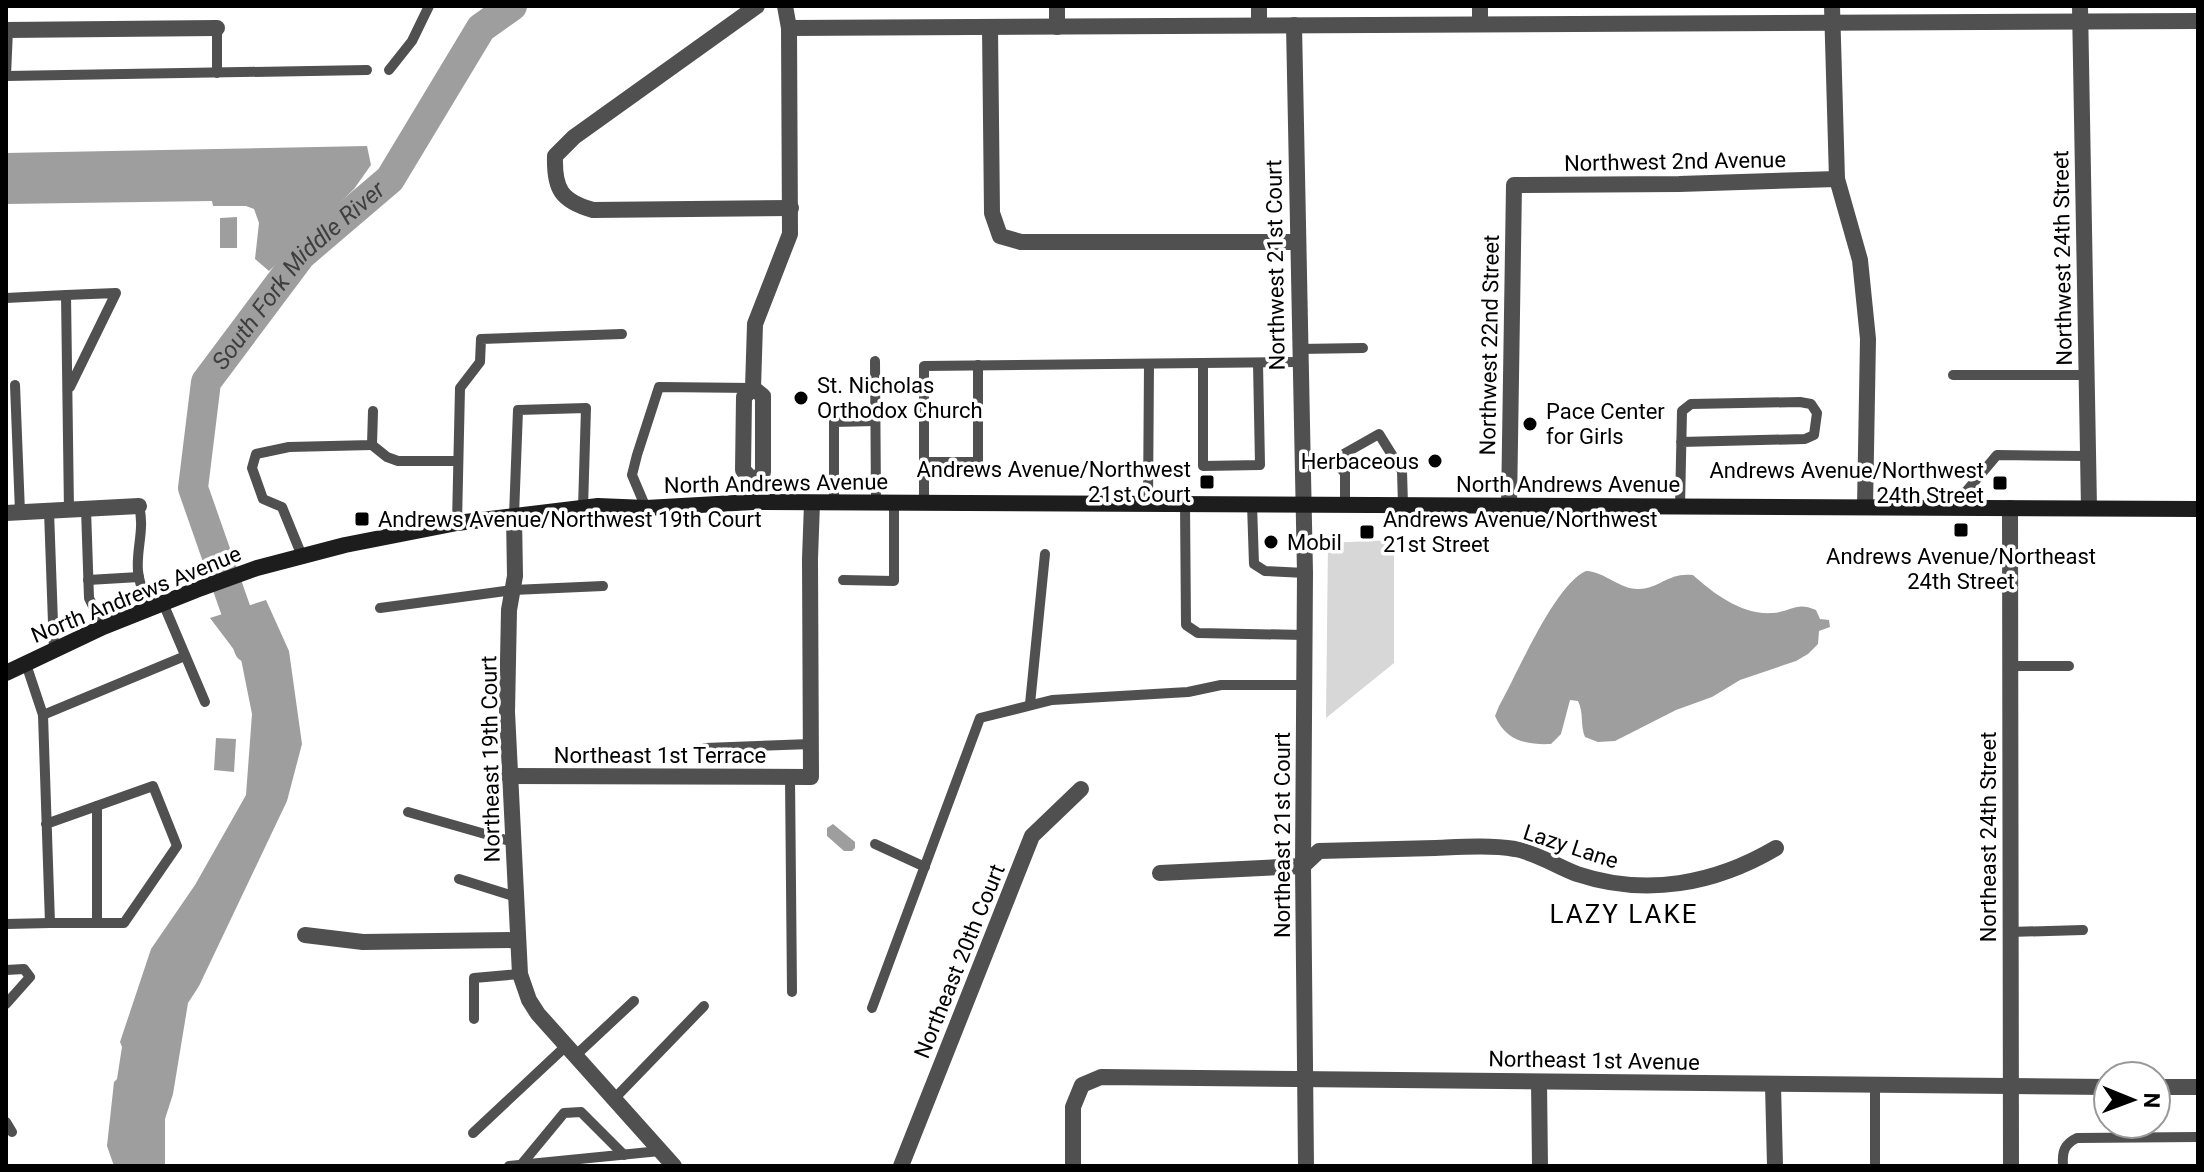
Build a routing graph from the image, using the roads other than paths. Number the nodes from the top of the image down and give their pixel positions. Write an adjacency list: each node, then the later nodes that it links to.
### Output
1 (429, 6): 19 (lane)
2 (757, 6): 24 (street)
3 (785, 6): 15 (street)
4 (1057, 6): 13 (street)
5 (1259, 6): 11 (street)
6 (1480, 6): 10 (street)
7 (1832, 14): 8 (street); 10 (street); 22 (street)
8 (2080, 14): 9 (street); 37 (street, Northwest 24th Street)
9 (2198, 21)
10 (1480, 24): 12 (street)
11 (1259, 25): 12 (street); 13 (street)
12 (1294, 25): 25 (street, Northwest 21st Court)
13 (1057, 27): 16 (street)
14 (217, 28): 17 (street); 20 (lane)
15 (789, 28): 16 (street); 24 (street)
16 (990, 28): 25 (street)
17 (7, 30): 21 (lane)
18 (367, 70): 20 (lane)
19 (389, 70)
20 (217, 73): 21 (lane)
21 (6, 76)
22 (1837, 179): 23 (street, Northwest 2nd Avenue); 65 (street)
23 (1514, 185): 63 (street, Northwest 22nd Street)
24 (791, 208): 39 (street)
25 (1296, 242): 30 (street, Northwest 21st Court)
26 (66, 295): 27 (lane); 40 (lane); 40 (lane)
27 (6, 298)
28 (622, 334): 48 (lane)
29 (1363, 348): 30 (lane)
30 (1299, 356): 33 (lane); 46 (street, Northwest 21st Court)
31 (875, 361): 42 (lane)
32 (1203, 363): 33 (lane); 33 (lane); 34 (lane)
33 (1258, 363)
34 (1149, 364): 35 (lane); 56 (lane)
35 (978, 365): 49 (lane); 49 (lane)
36 (1953, 375): 37 (lane)
37 (2086, 375): 45 (street, Northwest 24th Street)
38 (15, 385): 74 (lane)
39 (753, 388): 50 (street); 68 (lane)
40 (68, 391): 72 (lane)
41 (373, 411): 44 (lane)
42 (875, 421): 52 (lane); 53 (lane)
43 (1681, 442): 43 (lane); 64 (lane)
44 (372, 445): 48 (lane); 78 (lane)
45 (2088, 456): 66 (lane); 70 (street, Northwest 24th Street)
46 (1302, 460): 47 (lane); 59 (street, Northwest 21st Court)
47 (1333, 460): 60 (lane); 61 (lane)
48 (458, 461): 76 (lane)
49 (924, 462): 55 (lane)
50 (753, 502): 51 (main road, North Andrews Avenue); 68 (main road, North Andrews Avenue)
51 (812, 503): 52 (main road, North Andrews Avenue); 99 (street)
52 (834, 503): 53 (main road, North Andrews Avenue)
53 (876, 503): 54 (main road, North Andrews Avenue)
54 (894, 503): 55 (main road, North Andrews Avenue); 82 (lane)
55 (924, 503): 56 (main road, North Andrews Avenue)
56 (1148, 504): 57 (main road, North Andrews Avenue)
57 (1185, 504): 58 (main road, North Andrews Avenue); 88 (lane)
58 (1252, 504): 59 (main road, North Andrews Avenue); 79 (lane)
59 (1303, 505): 60 (main road, North Andrews Avenue); 79 (street, Northeast 21st Court)
60 (1345, 505): 61 (main road, North Andrews Avenue)
61 (1403, 505): 63 (main road, North Andrews Avenue)
62 (139, 506): 72 (street); 80 (lane)
63 (1509, 506): 64 (main road, North Andrews Avenue)
64 (1680, 507): 65 (main road, North Andrews Avenue)
65 (1865, 507): 66 (main road, North Andrews Avenue)
66 (1953, 507): 69 (main road, North Andrews Avenue)
67 (583, 508): 68 (main road, North Andrews Avenue); 75 (main road, North Andrews Avenue); 75 (lane)
68 (646, 508)
69 (2010, 508): 70 (main road, North Andrews Avenue); 92 (street, Northeast 24th Street)
70 (2089, 508): 71 (main road, North Andrews Avenue)
71 (2198, 509)
72 (78, 510): 73 (street); 81 (lane)
73 (49, 511): 74 (street); 89 (lane)
74 (13, 513)
75 (514, 516): 76 (main road, North Andrews Avenue); 84 (street, Northeast 19th Court)
76 (457, 523): 78 (main road, North Andrews Avenue)
77 (1045, 554): 97 (lane)
78 (302, 556): 85 (main road, North Andrews Avenue)
79 (1305, 573): 88 (street, Northeast 21st Court)
80 (139, 577): 81 (lane); 85 (lane)
81 (88, 580): 87 (lane)
82 (843, 580)
83 (603, 586): 84 (lane)
84 (513, 590): 86 (lane); 101 (street, Northeast 19th Court)
85 (156, 606): 87 (main road, North Andrews Avenue); 90 (lane)
86 (380, 608)
87 (103, 627): 89 (main road, North Andrews Avenue)
88 (1304, 635): 95 (street, Northeast 21st Court)
89 (54, 651): 91 (main road, North Andrews Avenue)
90 (185, 656): 96 (lane); 98 (lane)
91 (26, 664): 94 (main road, North Andrews Avenue); 98 (lane)
92 (2010, 666): 93 (lane); 119 (street, Northeast 24th Street)
93 (2069, 666)
94 (6, 673)
95 (1306, 685): 97 (lane); 110 (street, Northeast 21st Court)
96 (205, 702)
97 (1030, 704): 111 (lane)
98 (43, 715): 106 (lane)
99 (811, 744): 100 (lane); 102 (street, Northeast 1st Terrace)
100 (705, 748)
101 (509, 776): 102 (street, Northeast 1st Terrace); 107 (street, Northeast 19th Court)
102 (790, 777): 124 (lane)
103 (1081, 789): 146 (street, Northeast 20th Court)
104 (97, 806): 106 (lane); 116 (lane); 116 (lane)
105 (408, 812): 107 (lane)
106 (46, 824): 115 (lane)
107 (513, 842): 114 (street, Northeast 19th Court)
108 (875, 844): 111 (lane)
109 (1776, 848): 110 (street, Lazy Lane)
110 (1303, 866): 112 (street); 131 (street, Northeast 21st Court)
111 (925, 867): 128 (lane)
112 (1160, 873)
113 (459, 879): 114 (lane)
114 (516, 897): 121 (street, Northeast 19th Court)
115 (50, 923): 116 (lane); 117 (lane)
116 (97, 923)
117 (6, 924)
118 (2083, 930): 119 (lane)
119 (2010, 932): 135 (street, Northeast 24th Street)
120 (305, 935): 121 (street)
121 (518, 940): 123 (street, Northeast 19th Court)
122 (6, 970): 126 (lane)
123 (520, 974): 129 (lane); 130 (street, Northeast 19th Court)
124 (792, 992)
125 (634, 1001): 130 (lane)
126 (6, 1004)
127 (704, 1006): 139 (lane)
128 (872, 1008)
129 (474, 1019)
130 (571, 1051): 139 (street, Northeast 19th Court); 140 (lane)
131 (1305, 1079): 132 (street, Northeast 1st Avenue); 147 (street, Northeast 1st Avenue); 148 (street, Northeast 21st Court)
132 (1539, 1082): 133 (street, Northeast 1st Avenue); 149 (street)
133 (1773, 1085): 134 (street, Northeast 1st Avenue); 150 (street)
134 (1875, 1085): 135 (street, Northeast 1st Avenue); 151 (lane)
135 (2010, 1087): 136 (street, Northeast 1st Avenue); 152 (street, Northeast 24th Street)
136 (2092, 1087)
137 (2172, 1087): 138 (street)
138 (2198, 1087)
139 (614, 1099): 142 (street, Northeast 19th Court)
140 (473, 1133)
141 (2198, 1137): 153 (lane)
142 (660, 1151): 143 (lane); 145 (street, Northeast 19th Court)
143 (624, 1155): 144 (lane); 144 (lane)
144 (515, 1165)
145 (674, 1166)
146 (901, 1166)
147 (1073, 1166)
148 (1306, 1166)
149 (1540, 1166)
150 (1775, 1166)
151 (1875, 1166)
152 (2011, 1166)
153 (2063, 1166)

